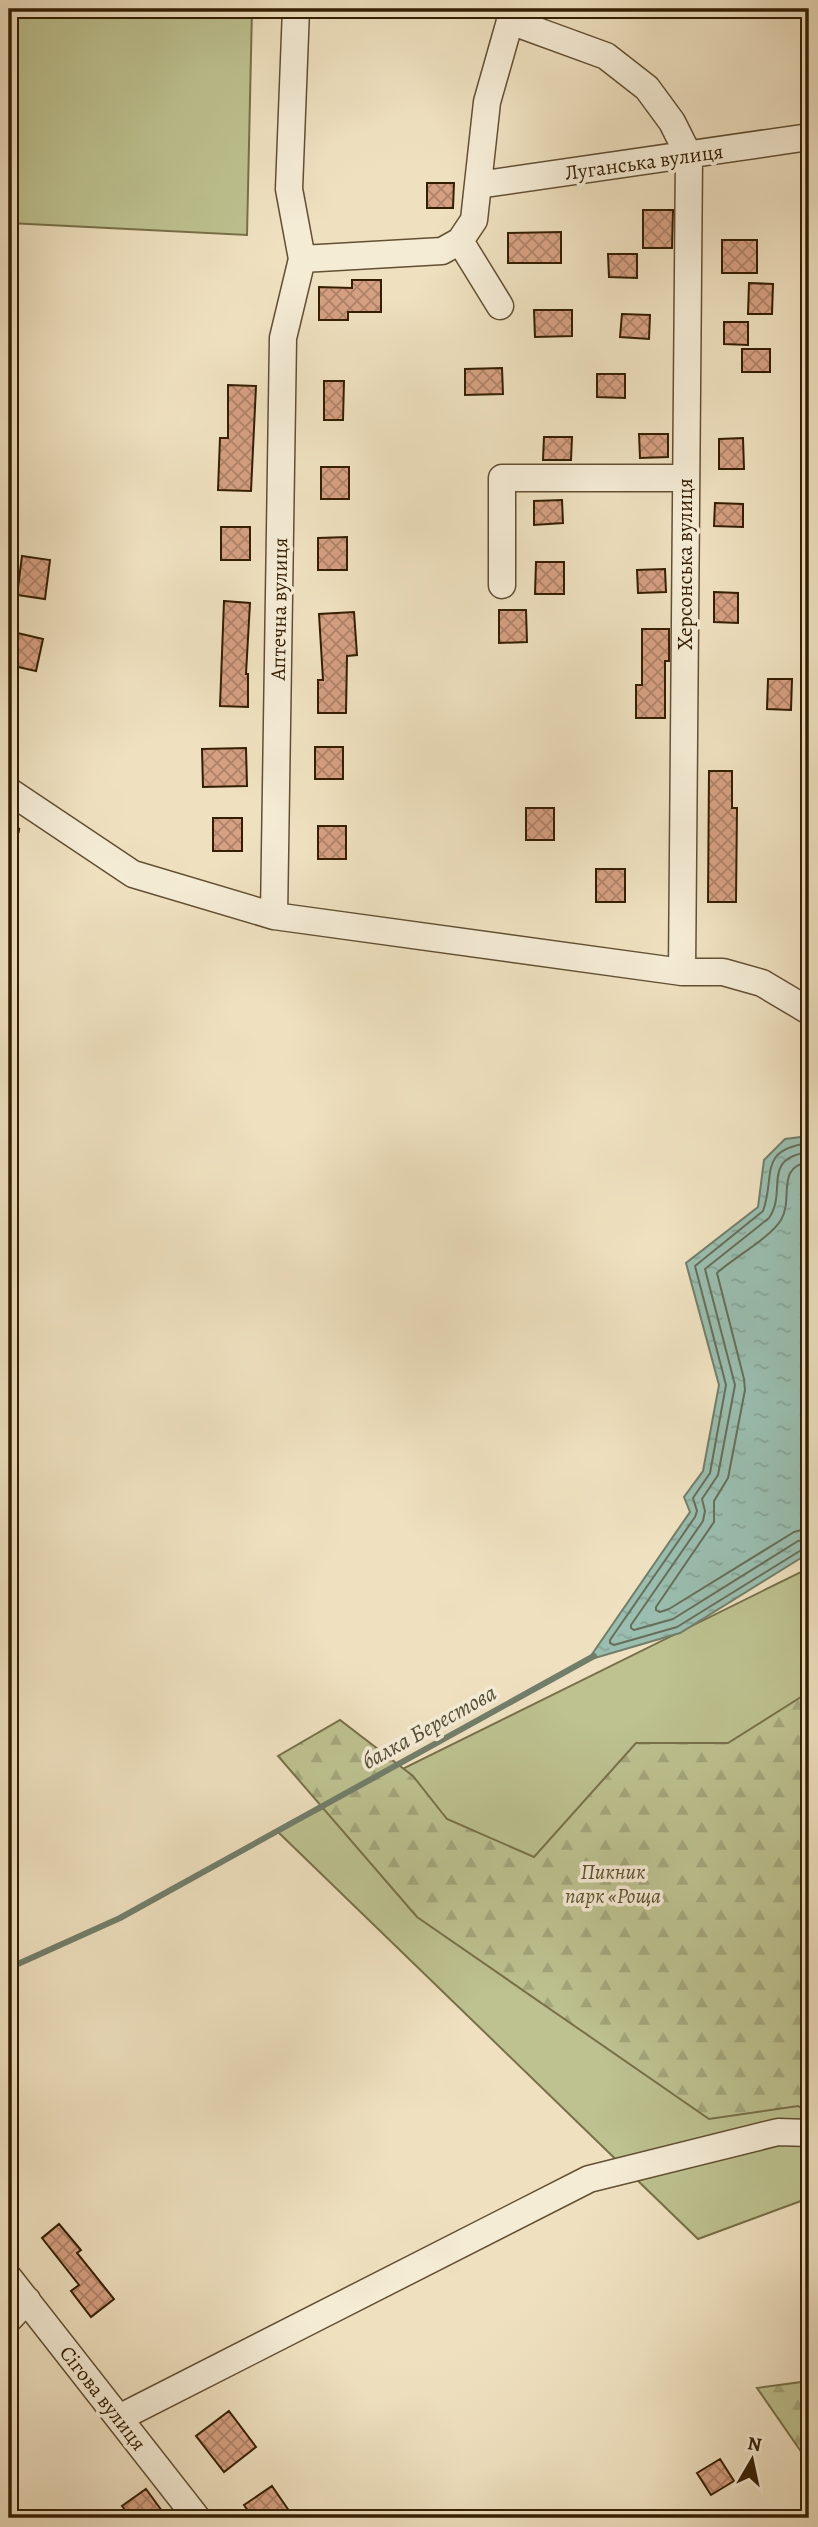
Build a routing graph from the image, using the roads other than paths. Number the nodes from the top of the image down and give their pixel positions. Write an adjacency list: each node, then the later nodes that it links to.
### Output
1 (296, 9): 7 (street, Аптечна вулиця)
2 (509, 15): 4 (street); 5 (street)
3 (809, 137): 4 (street, Луганська вулиця)
4 (689, 156): 5 (street, Луганська вулиця); 9 (street, Херсонська вулиця)
5 (478, 185): 6 (street)
6 (460, 241): 7 (street); 8 (street)
7 (302, 259): 12 (street, Аптечна вулиця)
8 (500, 306)
9 (686, 478): 10 (street); 13 (street, Херсонська вулиця)
10 (502, 585)
11 (9, 791): 12 (street)
12 (274, 916): 13 (street)
13 (682, 972): 14 (street)
14 (809, 1011)
15 (809, 2133): 19 (street)
16 (9, 2278): 17 (street, Сігова вулиця)
17 (27, 2300): 18 (street); 19 (street, Сігова вулиця)
18 (9, 2319)
19 (118, 2418): 20 (street, Сігова вулиця)
20 (197, 2518)

